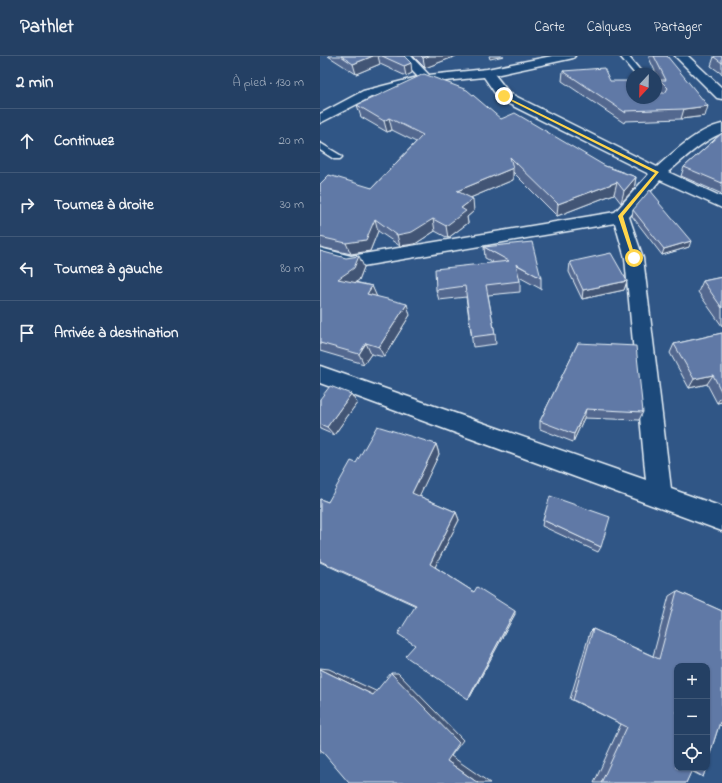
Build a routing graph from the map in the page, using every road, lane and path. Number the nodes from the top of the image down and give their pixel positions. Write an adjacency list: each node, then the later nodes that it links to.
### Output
1 (404, 56): 7 (street)
2 (569, 56): 6 (street)
3 (624, 56): 5 (lane)
4 (681, 56): 8 (street)
5 (634, 68)
6 (487, 73): 7 (street); 13 (street)
7 (426, 79): 9 (street)
8 (722, 95)
9 (320, 119)
10 (722, 128): 13 (street)
11 (320, 146): 12 (lane)
12 (337, 157)
13 (658, 173): 14 (street); 15 (street)
14 (722, 203)
15 (621, 216): 16 (street); 18 (street)
16 (320, 254)
17 (320, 374): 18 (street)
18 (660, 496): 19 (street)
19 (722, 519)

